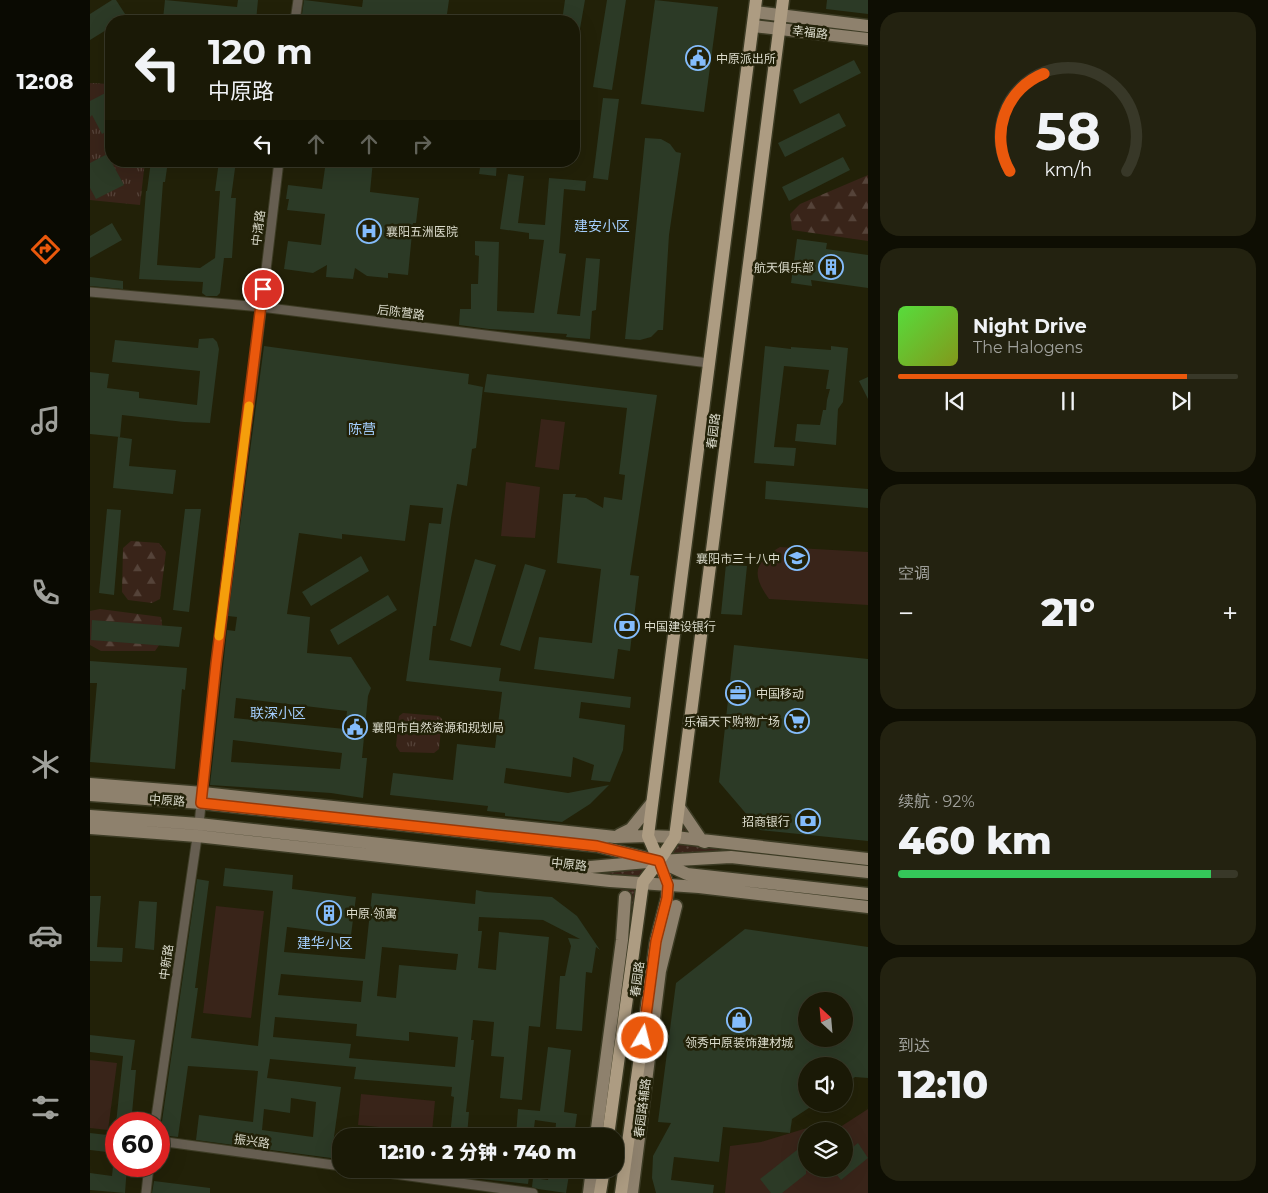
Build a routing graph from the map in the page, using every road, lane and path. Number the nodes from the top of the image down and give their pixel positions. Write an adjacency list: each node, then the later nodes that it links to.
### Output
1 (298, 0): 4 (street)
2 (783, 0): 5 (main road, 春园路)
3 (755, 6): 5 (street, 幸福路); 6 (main road, 春园路)
4 (296, 15)
5 (780, 22): 6 (street, 幸福路); 7 (street, 幸福路); 8 (street, 幸福路); 17 (main road, 春园路)
6 (753, 26): 12 (main road, 春园路)
7 (868, 26)
8 (868, 39)
9 (278, 167): 11 (street, 中清路)
10 (90, 292): 11 (street, 后陈营路)
11 (261, 307): 12 (street, 后陈营路); 15 (street, 中清路)
12 (708, 363): 16 (main road, 春园路)
13 (90, 784): 15 (street)
14 (90, 795): 15 (street, 中原路)
15 (202, 798): 20 (street, 中新路); 22 (street); 25 (street, 中原路)
16 (652, 803): 21 (main road, 春园路); 22 (street)
17 (679, 807): 23 (main road, 春园路); 24 (street)
18 (90, 816): 20 (street, 中原路)
19 (90, 828): 20 (street)
20 (198, 830): 29 (street, 中原路); 32 (street); 42 (street, 中新路)
21 (648, 836): 22 (street); 23 (street); 28 (main road, 春园路)
22 (615, 837): 25 (street)
23 (675, 837): 24 (street); 28 (main road, 春园路)
24 (702, 841): 26 (street); 27 (street)
25 (597, 846): 28 (street, 中原路)
26 (731, 858): 28 (street, 中原路); 30 (street, 中原路)
27 (868, 858)
28 (659, 861): 29 (street, 中原路); 31 (street, 中原路); 33 (main road, 春园路); 34 (main road, 春园路)
29 (590, 867): 32 (street)
30 (868, 872)
31 (722, 878): 35 (street); 36 (street, 中原路)
32 (610, 881): 33 (street); 37 (street)
33 (644, 882): 34 (street); 40 (main road, 春园路)
34 (668, 885): 35 (street); 41 (main road, 春园路)
35 (699, 887): 38 (street); 39 (street)
36 (868, 894)
37 (625, 897): 40 (street); 43 (street)
38 (676, 906): 41 (street); 56 (street, 春园路辅路)
39 (868, 906)
40 (638, 921): 44 (main road, 春园路)
41 (656, 941): 55 (main road, 春园路)
42 (157, 1112)
43 (597, 1128)
44 (609, 1128)
45 (170, 1143): 46 (street, 振兴路)
46 (332, 1165)
47 (148, 1177): 51 (street)
48 (423, 1178): 52 (street)
49 (591, 1178): 53 (street)
50 (602, 1178): 54 (main road)
51 (146, 1193)
52 (532, 1193)
53 (589, 1193)
54 (600, 1193)
55 (621, 1193)
56 (632, 1193)

